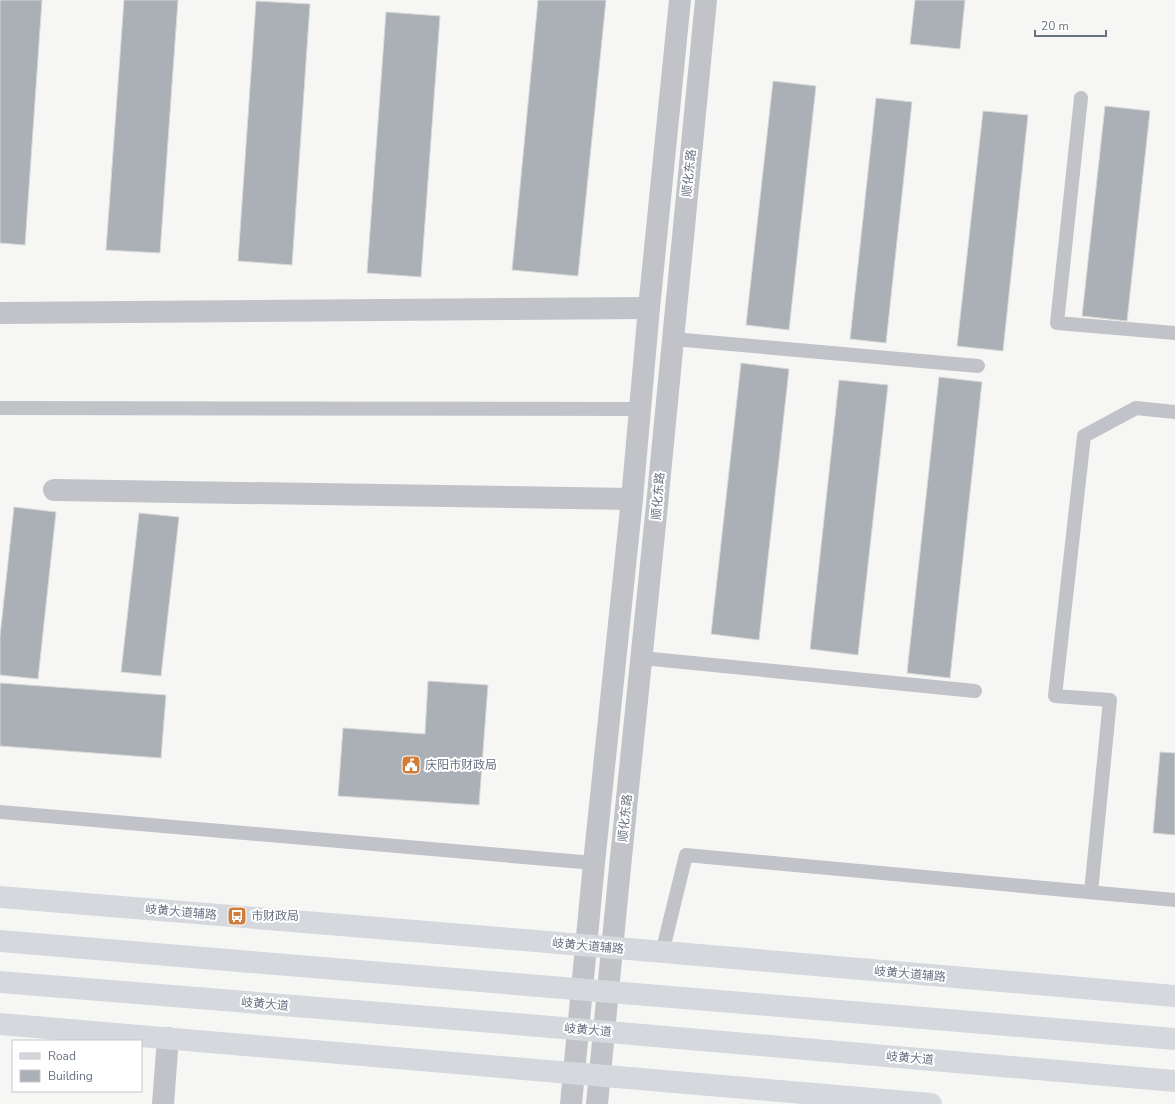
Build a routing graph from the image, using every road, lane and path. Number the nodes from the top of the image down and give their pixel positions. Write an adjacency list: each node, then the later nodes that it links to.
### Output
1 (680, 0): 4 (street, 顺化东路)
2 (706, 0): 7 (street, 顺化东路)
3 (1081, 98): 6 (lane)
4 (650, 308): 5 (street); 10 (street, 顺化东路)
5 (0, 313)
6 (1175, 333)
7 (673, 339): 8 (lane); 14 (street, 顺化东路)
8 (978, 366)
9 (0, 408): 10 (lane)
10 (641, 409): 13 (street, 顺化东路)
11 (1175, 412): 18 (lane)
12 (54, 490): 13 (street)
13 (632, 499): 17 (street, 顺化东路)
14 (642, 658): 15 (lane); 23 (street, 顺化东路)
15 (976, 691)
16 (0, 812): 17 (lane)
17 (594, 863): 22 (street, 顺化东路)
18 (1091, 892): 20 (lane); 24 (lane)
19 (0, 897): 22 (main road, 岐黄大道辅路)
20 (1175, 900)
21 (0, 941): 26 (main road)
22 (586, 946): 23 (main road, 岐黄大道辅路); 26 (street, 顺化东路)
23 (612, 948): 24 (main road, 岐黄大道辅路); 27 (street, 顺化东路)
24 (662, 953): 28 (main road, 岐黄大道辅路)
25 (0, 982): 30 (main road, 岐黄大道)
26 (582, 990): 27 (main road); 30 (street, 顺化东路)
27 (608, 992): 31 (street, 顺化东路); 33 (main road)
28 (1175, 996)
29 (0, 1024): 32 (main road)
30 (578, 1030): 31 (main road, 岐黄大道); 34 (street, 顺化东路)
31 (604, 1032): 35 (street, 顺化东路); 36 (main road, 岐黄大道)
32 (168, 1038): 34 (main road); 37 (street)
33 (1175, 1039)
34 (574, 1073): 35 (main road); 38 (street, 顺化东路)
35 (600, 1075): 39 (street, 顺化东路); 40 (main road)
36 (1175, 1081)
37 (163, 1104)
38 (571, 1104)
39 (598, 1104)
40 (931, 1104)

